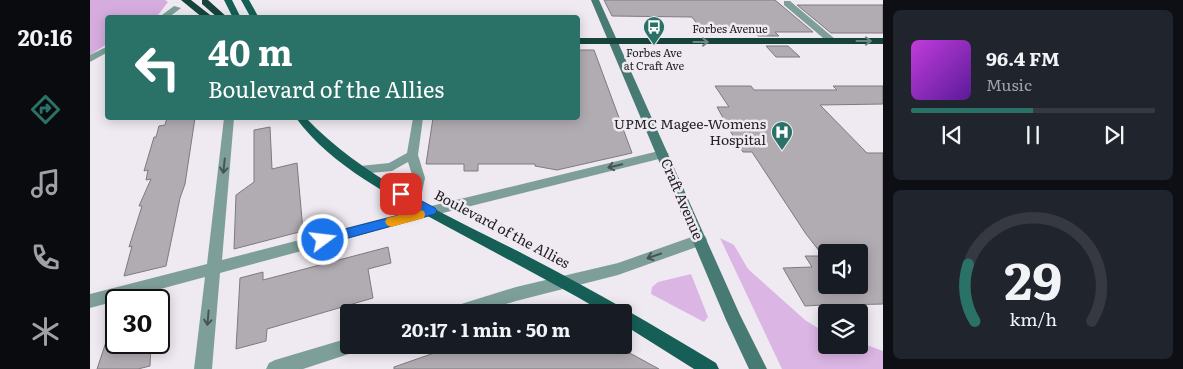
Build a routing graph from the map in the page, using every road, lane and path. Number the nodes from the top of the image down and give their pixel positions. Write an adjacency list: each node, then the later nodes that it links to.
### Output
1 (185, 0): 7 (highway)
2 (202, 0): 8 (highway)
3 (228, 0): 9 (main road)
4 (245, 0): 10 (main road)
5 (595, 0): 12 (main road, Craft Avenue)
6 (787, 3): 13 (street)
7 (206, 15)
8 (220, 15)
9 (236, 15)
10 (253, 15)
11 (580, 41): 12 (highway, Forbes Avenue)
12 (614, 41): 13 (highway, Forbes Avenue, one-way to 13); 20 (main road, Craft Avenue)
13 (832, 41): 14 (highway, Forbes Avenue, one-way to 14)
14 (883, 41)
15 (105, 50): 16 (street)
16 (90, 59)
17 (229, 120): 26 (street, one-way to 26)
18 (303, 120): 22 (main road, Boulevard of the Allies)
19 (418, 120): 21 (street)
20 (663, 154): 24 (street, one-way to 24); 25 (main road, Craft Avenue)
21 (412, 155): 22 (street); 23 (street)
22 (360, 170): 23 (main road, Boulevard of the Allies)
23 (414, 202): 24 (main road, Boulevard of the Allies)
24 (431, 211): 26 (street); 27 (main road, Boulevard of the Allies)
25 (700, 240): 27 (street, one-way to 27); 36 (main road, Craft Avenue)
26 (213, 269): 28 (street); 33 (street, one-way to 33)
27 (566, 282): 29 (street); 30 (main road, Boulevard of the Allies)
28 (90, 301)
29 (484, 304)
30 (603, 304)
31 (632, 321): 35 (main road)
32 (340, 349): 34 (street)
33 (203, 369)
34 (274, 369)
35 (710, 369)
36 (758, 369)

